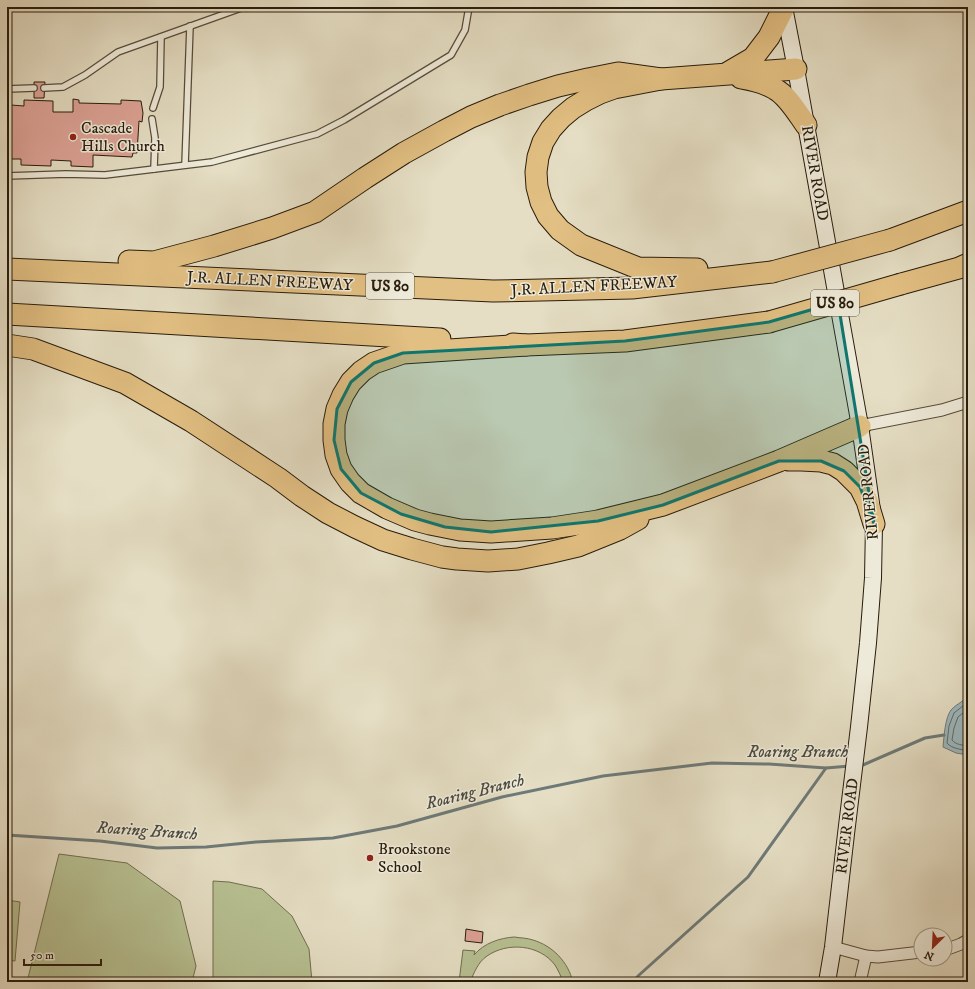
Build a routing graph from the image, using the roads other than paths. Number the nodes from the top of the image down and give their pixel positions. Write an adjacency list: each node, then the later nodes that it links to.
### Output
1 (244, 7): 4 (lane)
2 (469, 7): 15 (lane)
3 (784, 7): 6 (main road, RIVER ROAD); 7 (highway)
4 (190, 26): 5 (lane); 15 (lane)
5 (161, 37): 10 (lane); 12 (lane)
6 (796, 69): 7 (highway); 14 (main road, RIVER ROAD)
7 (725, 74): 8 (highway); 14 (highway)
8 (661, 79): 19 (highway); 22 (highway)
9 (34, 88): 11 (lane)
10 (44, 88)
11 (7, 89)
12 (153, 108)
13 (152, 119): 16 (lane)
14 (806, 125): 27 (main road, RIVER ROAD)
15 (185, 165): 16 (lane)
16 (154, 169): 17 (lane)
17 (7, 176)
18 (968, 211): 22 (highway, US 80, bridge)
19 (7, 260)
20 (968, 264): 25 (highway, US 80, bridge)
21 (7, 269): 22 (highway, J.R. ALLEN FREEWAY / US 80)
22 (772, 272)
23 (7, 314): 25 (highway, US 80)
24 (7, 345): 29 (highway)
25 (526, 345): 29 (highway)
26 (968, 402): 27 (street)
27 (860, 426): 28 (highway); 30 (main road, RIVER ROAD)
28 (779, 461): 29 (highway); 30 (highway)
29 (663, 504)
30 (874, 524): 32 (main road, RIVER ROAD)
31 (968, 940): 33 (street)
32 (833, 947): 35 (street); 36 (main road, RIVER ROAD)
33 (953, 947)
34 (913, 953): 35 (street)
35 (866, 956): 37 (street)
36 (827, 982)
37 (860, 982)

